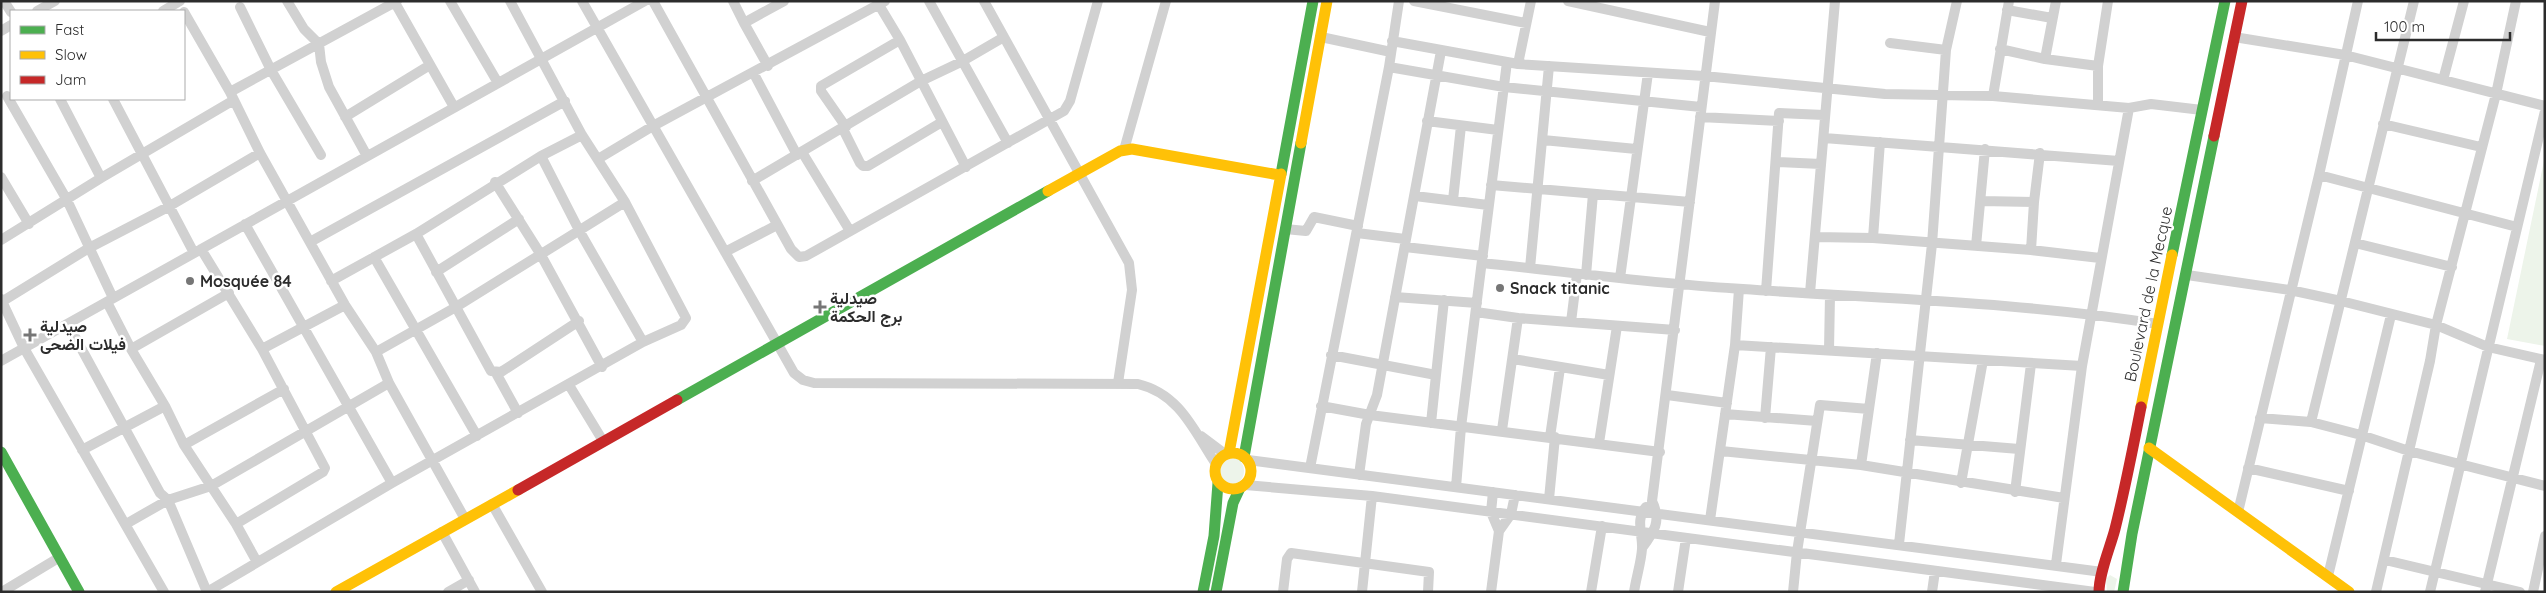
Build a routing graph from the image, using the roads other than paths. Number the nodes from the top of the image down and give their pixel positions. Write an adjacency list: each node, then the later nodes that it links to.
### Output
1 (55, 1): 37 (street)
2 (287, 1): 52 (street)
3 (450, 1): 75 (street)
4 (510, 1): 58 (street)
5 (582, 1): 44 (street)
6 (644, 1): 44 (street)
7 (653, 1): 83 (street)
8 (733, 1): 42 (street)
9 (784, 1): 42 (street)
10 (929, 1): 60 (street)
11 (984, 1): 46 (street)
12 (1098, 1): 98 (street)
13 (1166, 1): 115 (street)
14 (1314, 1): 130 (main road)
15 (1328, 1): 47 (main road)
16 (1399, 1): 50 (street)
17 (1414, 1): 43 (street)
18 (1531, 1): 43 (street)
19 (1568, 1): 40 (street)
20 (1621, 1): 40 (street)
21 (1714, 1): 45 (street)
22 (1835, 1): 77 (street)
23 (1957, 1): 54 (street)
24 (2056, 1): 41 (street)
25 (2108, 1): 65 (street)
26 (2224, 1): 93 (main road, Boulevard de la Mecque)
27 (2242, 1): 48 (main road, Boulevard de la Mecque)
28 (2358, 1): 57 (street)
29 (2414, 1): 67 (street)
30 (2464, 1): 73 (street)
31 (2516, 1): 79 (street)
32 (395, 2): 52 (street); 62 (street)
33 (879, 3): 49 (street); 63 (street)
34 (181, 6): 38 (street)
35 (2008, 6): 41 (street); 53 (street)
36 (240, 7): 68 (street)
37 (39, 10)
38 (167, 10)
39 (185, 13): 82 (street)
40 (1618, 13): 45 (street)
41 (2052, 18): 59 (street)
42 (744, 23): 63 (street)
43 (1526, 23): 61 (street)
44 (597, 28): 58 (street); 103 (street)
45 (1710, 32): 72 (street)
46 (1004, 37): 60 (street); 98 (street)
47 (1321, 37): 56 (street); 158 (main road)
48 (2234, 37): 57 (street); 182 (main road, Boulevard de la Mecque)
49 (900, 40): 74 (street); 105 (street)
50 (1392, 41): 55 (street); 56 (street)
51 (1890, 43): 54 (street)
52 (319, 44): 68 (street); 97 (street)
53 (2000, 49): 59 (street); 84 (street)
54 (1946, 50): 80 (street)
55 (1441, 51): 61 (street); 71 (street)
56 (1391, 52): 66 (street)
57 (2345, 55): 67 (street); 131 (street)
58 (541, 59): 75 (street); 87 (street)
59 (2045, 60): 65 (street)
60 (961, 62): 74 (street); 111 (street)
61 (1513, 63): 64 (street); 76 (street)
62 (430, 65): 91 (street); 97 (street)
63 (768, 66): 70 (street)
64 (1548, 66): 69 (street); 78 (street)
65 (2098, 66): 89 (street)
66 (1389, 67): 71 (street); 157 (street)
67 (2398, 69): 73 (street); 102 (street)
68 (272, 70): 82 (street); 121 (street)
69 (1648, 73): 72 (street); 88 (street)
70 (754, 74): 83 (street); 120 (street)
71 (1436, 74): 76 (street); 99 (street)
72 (1704, 76): 77 (street); 95 (street)
73 (2443, 80): 79 (street)
74 (921, 81): 101 (street); 105 (street)
75 (498, 83): 91 (street)
76 (1504, 87): 78 (street); 106 (street)
77 (1827, 88): 80 (street); 96 (street)
78 (1547, 90): 88 (street); 109 (street)
79 (2496, 94): 90 (street); 113 (street)
80 (1942, 95): 84 (street); 112 (street)
81 (6, 96): 142 (street)
82 (232, 96): 117 (street); 119 (street)
83 (707, 96): 103 (street); 134 (street)
84 (1993, 96): 89 (street)
85 (61, 100): 133 (street)
86 (114, 100): 119 (street)
87 (565, 101): 107 (street); 165 (street)
88 (1644, 101): 95 (street); 116 (street)
89 (2098, 105): 92 (street)
90 (2545, 106)
91 (454, 108): 122 (street)
92 (2128, 108): 93 (street); 125 (street)
93 (2202, 110): 207 (main road, Boulevard de la Mecque)
94 (2545, 111): 156 (street)
95 (1701, 112): 100 (street); 147 (street)
96 (1824, 115): 100 (street); 108 (street)
97 (345, 116): 122 (street)
98 (1049, 120): 111 (street); 129 (street)
99 (1427, 121): 104 (street); 140 (street)
100 (1779, 121): 126 (street)
101 (942, 122): 105 (street); 128 (street)
102 (2383, 124): 113 (street); 137 (street)
103 (653, 126): 124 (street); 173 (street)
104 (1462, 126): 106 (street); 143 (street)
105 (844, 128): 120 (street)
106 (1498, 130): 136 (street)
107 (582, 135): 123 (street); 124 (street)
108 (1824, 138): 110 (street); 127 (street)
109 (1543, 140): 116 (street); 138 (street)
110 (1880, 142): 112 (street); 163 (street)
111 (1008, 143): 128 (street)
112 (1940, 146): 114 (street); 168 (street)
113 (2481, 147): 151 (street)
114 (1985, 149): 118 (street); 145 (street)
115 (1124, 150): 129 (main road); 130 (main road)
116 (1636, 150): 141 (street)
117 (260, 153): 144 (street); 150 (street)
118 (2040, 153): 125 (street); 148 (street)
119 (143, 154): 133 (street); 150 (street)
120 (800, 154): 134 (street); 159 (street)
121 (320, 155)
122 (367, 156): 144 (street)
123 (541, 156): 135 (street); 160 (street)
124 (598, 159): 146 (street)
125 (2119, 161): 176 (street)
126 (1777, 162): 127 (street); 188 (street)
127 (1821, 164): 162 (street)
128 (966, 167): 159 (street)
129 (1078, 173): 214 (main road); 239 (street)
130 (1279, 175): 276 (main road)
131 (2319, 175): 137 (street); 187 (street)
132 (1, 177): 153 (street)
133 (101, 178): 142 (street)
134 (752, 181): 155 (street)
135 (495, 182): 152 (street); 161 (street)
136 (1491, 185): 138 (street); 149 (street)
137 (2368, 188): 151 (street); 167 (street)
138 (1538, 190): 139 (street); 179 (street)
139 (1593, 194): 141 (street); 181 (street)
140 (1414, 196): 143 (street); 166 (street)
141 (1630, 196): 147 (street); 183 (street)
142 (67, 200): 153 (street); 170 (street)
143 (1453, 200): 149 (street)
144 (287, 201): 154 (street); 165 (street)
145 (1981, 201): 148 (street); 169 (street)
146 (626, 202): 160 (street); 213 (street)
147 (1690, 202): 185 (street)
148 (2034, 202): 171 (street)
149 (1488, 205): 177 (street)
150 (168, 207): 170 (street); 172 (street)
151 (2465, 213): 156 (street); 178 (street)
152 (519, 219): 174 (street); 180 (street)
153 (29, 224): 164 (street)
154 (245, 224): 172 (street); 210 (street)
155 (777, 225): 159 (street); 173 (street)
156 (2517, 227): 217 (street)
157 (1358, 229): 158 (street); 166 (street); 224 (street)
158 (1285, 230): 277 (main road)
159 (850, 231)
160 (580, 232): 174 (street); 213 (street)
161 (416, 234): 175 (street); 180 (street)
162 (1816, 237): 163 (street); 190 (street)
163 (1873, 238): 168 (street)
164 (1, 240)
165 (310, 242): 184 (street)
166 (1405, 243): 177 (street); 192 (street)
167 (2355, 243): 178 (street); 197 (street)
168 (1932, 244): 169 (street); 193 (street)
169 (1976, 246): 171 (street)
170 (90, 248): 194 (street); 195 (street)
171 (2031, 250): 176 (street)
172 (197, 251): 189 (street); 195 (street)
173 (725, 252): 214 (street)
174 (541, 255): 200 (street); 204 (street)
175 (374, 257): 184 (street); 211 (street)
176 (2100, 258): 201 (street)
177 (1483, 260): 179 (street); 199 (street)
178 (2452, 267): 209 (street)
179 (1530, 268): 181 (street)
180 (436, 272): 200 (street)
181 (1581, 275): 183 (street); 205 (street)
182 (2187, 275): 187 (street); 269 (main road, Boulevard de la Mecque)
183 (1620, 278): 185 (street)
184 (332, 280): 198 (street)
185 (1680, 284): 186 (street); 212 (street)
186 (1740, 289): 188 (street); 215 (street)
187 (2290, 290): 197 (street); 252 (street)
188 (1766, 291): 190 (street)
189 (229, 293): 219 (street); 220 (street)
190 (1810, 293): 191 (street)
191 (1830, 295): 193 (street); 221 (street)
192 (1395, 297): 196 (street); 231 (street)
193 (1926, 299): 201 (street); 225 (street)
194 (2, 300): 218 (street)
195 (110, 300): 206 (street); 219 (street)
196 (1444, 300): 199 (street); 236 (street)
197 (2341, 301): 202 (street); 254 (street)
198 (345, 305): 210 (street); 222 (street)
199 (1477, 307): 203 (street); 257 (street)
200 (456, 308): 211 (street); 235 (street)
201 (2091, 313): 207 (street); 232 (street)
202 (2392, 316): 209 (street); 261 (street)
203 (1518, 318): 205 (street); 226 (street)
204 (579, 321): 233 (street); 235 (street)
205 (1571, 322): 208 (street)
206 (68, 324): 218 (street); 256 (street)
207 (2158, 324): 331 (main road, Boulevard de la Mecque)
208 (1617, 326): 212 (street); 237 (street)
209 (2436, 326): 217 (street); 273 (street)
210 (303, 327): 220 (street); 246 (street)
211 (417, 329): 222 (street); 262 (street)
212 (1675, 330): 242 (street)
213 (644, 342): 233 (street)
214 (777, 343): 239 (street); 265 (main road)
215 (1735, 345): 216 (street); 243 (street)
216 (1771, 347): 221 (street); 251 (street)
217 (2488, 347): 229 (street); 282 (street)
218 (24, 348): 227 (street); 271 (street)
219 (131, 349): 244 (street)
220 (262, 349): 241 (street)
221 (1829, 350): 223 (street)
222 (376, 352): 238 (street)
223 (1877, 353): 225 (street); 247 (street)
224 (1331, 355): 231 (street); 245 (street)
225 (1921, 356): 228 (street); 264 (street)
226 (1514, 359): 234 (street); 260 (street)
227 (1, 360)
228 (1984, 360): 230 (street); 268 (street)
229 (2543, 360): 287 (street)
230 (2031, 364): 232 (street); 270 (street)
231 (1381, 366): 236 (street); 250 (street)
232 (2082, 366): 300 (street)
233 (602, 367): 240 (street)
234 (1560, 368): 237 (street); 263 (street)
235 (496, 373): 248 (street)
236 (1436, 375): 255 (street)
237 (1609, 375): 266 (street)
238 (389, 383): 246 (street); 278 (street)
239 (1118, 383): 258 (street)
240 (569, 385): 248 (street); 265 (street)
241 (284, 390): 259 (street); 267 (street)
242 (1667, 395): 243 (street); 275 (street)
243 (1727, 402): 249 (street)
244 (165, 406): 256 (street); 267 (street)
245 (1321, 406): 250 (street); 283 (street)
246 (348, 407): 259 (street); 288 (street)
247 (1869, 409): 253 (street); 281 (street)
248 (518, 413): 262 (street)
249 (1725, 414): 251 (street); 272 (street)
250 (1370, 415): 255 (street); 286 (street)
251 (1765, 418): 253 (street)
252 (2260, 418): 254 (street); 284 (street)
253 (1817, 421): 279 (street)
254 (2311, 422): 261 (street)
255 (1431, 423): 257 (street)
256 (123, 427): 271 (street); 302 (street)
257 (1461, 427): 260 (street); 294 (street)
258 (1193, 428): 276 (street); 280 (street)
259 (307, 430): 291 (street); 313 (street)
260 (1502, 430): 263 (street)
261 (2361, 435): 273 (street); 295 (street)
262 (477, 436): 278 (street)
263 (1552, 437): 266 (street); 301 (street)
264 (1910, 440): 268 (street); 285 (street)
265 (603, 441): 304 (main road)
266 (1599, 444): 275 (street)
267 (184, 445): 291 (street)
268 (1968, 445): 270 (street); 290 (street)
269 (2149, 448): 307 (main road); 336 (main road, Boulevard de la Mecque)
270 (2019, 449): 297 (street)
271 (82, 450): 312 (street)
272 (1721, 450): 279 (street); 311 (street)
273 (2409, 451): 282 (street); 326 (street)
274 (1, 452): 325 (main road)
275 (1660, 452): 303 (street)
276 (1227, 453): 277 (main road); 280 (main road)
277 (1246, 458): 283 (street); 292 (main road)
278 (434, 460): 288 (street); 310 (street)
279 (1812, 461): 281 (street); 318 (street)
280 (1216, 464): 289 (main road)
281 (1861, 465): 285 (street)
282 (2460, 465): 287 (street); 332 (street)
283 (1310, 468): 286 (street)
284 (2248, 468): 295 (street); 307 (street)
285 (1908, 472): 290 (street); 322 (street)
286 (1359, 475): 294 (street)
287 (2511, 477): 293 (street); 337 (street)
288 (392, 483): 327 (street)
289 (1218, 483): 292 (main road); 346 (main road)
290 (1961, 483): 297 (street)
291 (212, 486): 302 (street); 313 (street)
292 (1243, 486): 299 (street); 347 (main road)
293 (2545, 486)
294 (1456, 487): 296 (street)
295 (2349, 491): 333 (street)
296 (1493, 492): 298 (street); 306 (street)
297 (2015, 492): 300 (street)
298 (1515, 495): 301 (street); 309 (street)
299 (1372, 496): 306 (street); 328 (street)
300 (2064, 498): 329 (street)
301 (1549, 499): 305 (street)
302 (168, 500): 312 (street); 341 (street)
303 (1652, 501): 305 (street); 308 (street)
304 (492, 504): 310 (main road); 345 (street)
305 (1643, 511): 308 (street); 316 (street)
306 (1491, 512): 309 (street); 315 (street)
307 (2238, 512): 333 (main road)
308 (1658, 513): 311 (street); 319 (street)
309 (1512, 514): 314 (street); 315 (street)
310 (465, 519): 317 (main road)
311 (1710, 520): 318 (street)
312 (126, 524): 340 (street)
313 (236, 524): 327 (street)
314 (1602, 526): 316 (street); 352 (street)
315 (1499, 531): 351 (street)
316 (1639, 531): 319 (street); 323 (street)
317 (442, 532): 334 (street); 342 (main road)
318 (1800, 532): 322 (street); 324 (street)
319 (1653, 533): 321 (street); 323 (street)
320 (2545, 536): 363 (street)
321 (1686, 538): 324 (street); 354 (street)
322 (1899, 544): 329 (street)
323 (1642, 548): 353 (street)
324 (1797, 552): 330 (street); 355 (street)
325 (60, 557): 338 (street); 339 (main road)
326 (2384, 560): 332 (street); 360 (street)
327 (257, 562): 341 (street)
328 (1364, 562): 348 (street); 349 (street); 350 (street)
329 (2056, 564): 331 (street)
330 (1935, 571): 335 (street); 356 (street)
331 (2102, 572): 336 (main road); 358 (main road, Boulevard de la Mecque)
332 (2435, 572): 337 (street); 361 (street)
333 (2328, 576): 359 (main road)
334 (469, 580): 343 (street); 344 (street)
335 (2040, 588): 357 (street)
336 (2124, 588)
337 (2486, 588): 362 (street)
338 (2, 592)
339 (79, 592)
340 (164, 592)
341 (207, 592)
342 (336, 592)
343 (448, 592)
344 (475, 592)
345 (542, 592)
346 (1203, 592)
347 (1216, 592)
348 (1283, 592)
349 (1362, 592)
350 (1428, 592)
351 (1491, 592)
352 (1591, 592)
353 (1634, 592)
354 (1678, 592)
355 (1793, 592)
356 (1932, 592)
357 (2095, 592)
358 (2099, 592)
359 (2349, 592)
360 (2376, 592)
361 (2430, 592)
362 (2520, 592)
363 (2533, 592)

